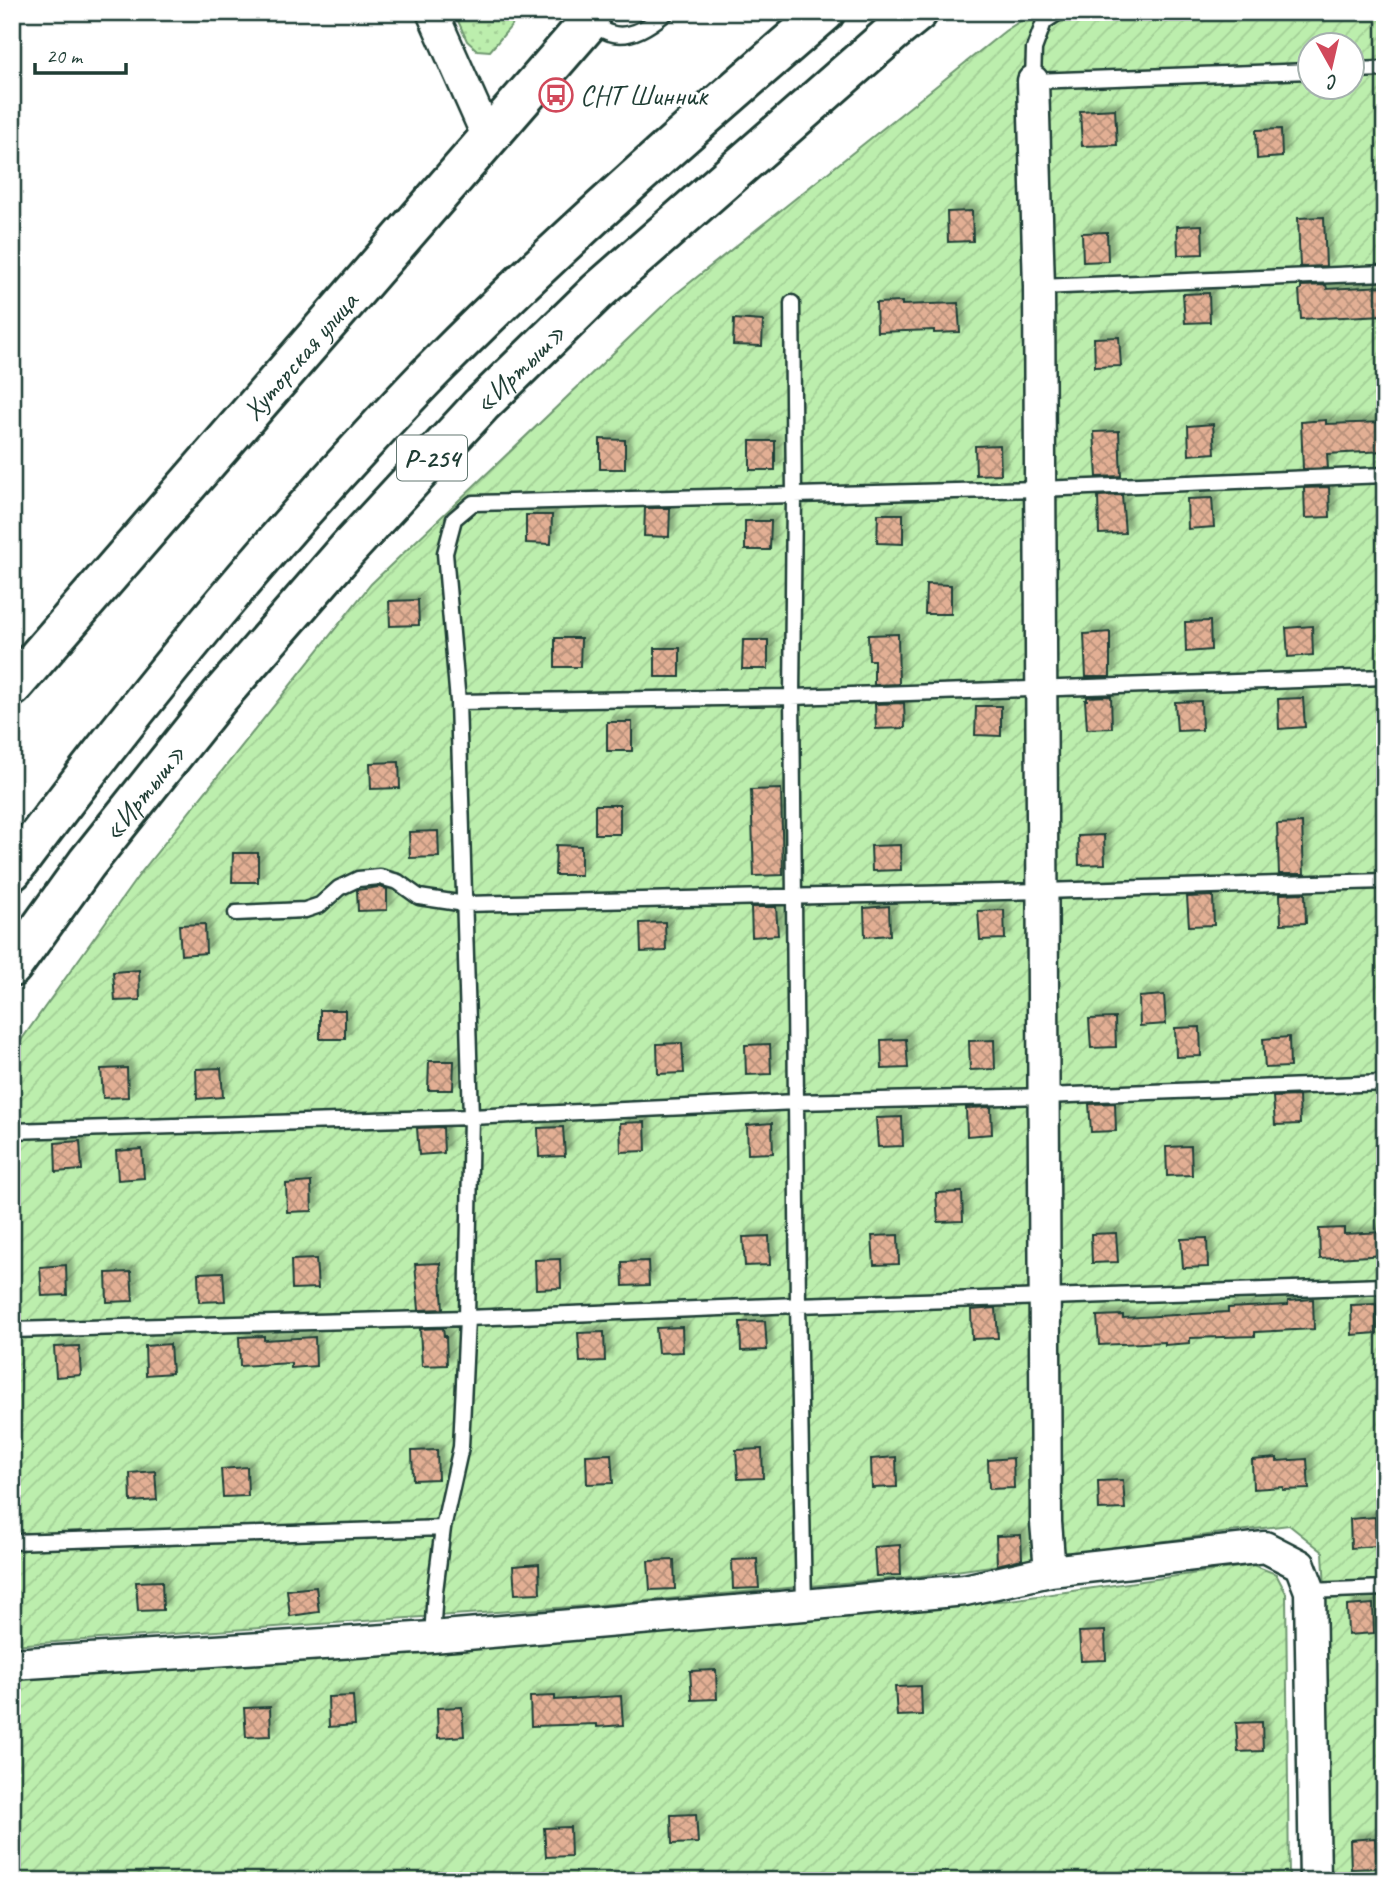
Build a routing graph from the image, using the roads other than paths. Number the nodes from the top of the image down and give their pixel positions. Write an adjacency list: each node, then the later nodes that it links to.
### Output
1 (432, 12): 11 (street)
2 (667, 12): 6 (lane)
3 (825, 12): 23 (main road, «Иртыш» / Р-254)
4 (918, 12): 29 (main road, «Иртыш» / Р-254)
5 (1059, 12): 10 (lane)
6 (589, 16): 11 (main road, Хуторская улица)
7 (1385, 69): 8 (lane)
8 (1366, 70)
9 (1296, 72): 10 (lane)
10 (1033, 81): 13 (street)
11 (488, 138): 19 (main road, Хуторская улица)
12 (1385, 273): 13 (lane)
13 (1039, 287): 16 (street)
14 (792, 303): 17 (lane)
15 (1385, 475): 16 (lane)
16 (1040, 489): 17 (lane); 20 (street)
17 (794, 495): 21 (lane); 22 (lane)
18 (1385, 677): 20 (lane)
19 (12, 687)
20 (1042, 687): 21 (lane); 25 (street)
21 (792, 697): 22 (lane); 26 (lane)
22 (458, 702): 27 (lane)
23 (12, 871)
24 (1385, 881): 25 (lane)
25 (1042, 891): 26 (lane); 31 (street)
26 (794, 897): 27 (lane); 32 (lane)
27 (465, 904): 28 (lane); 33 (lane)
28 (236, 913)
29 (12, 967)
30 (1385, 1083): 31 (lane)
31 (1045, 1096): 32 (lane); 36 (street)
32 (796, 1102): 33 (lane); 37 (lane)
33 (471, 1117): 34 (lane); 38 (lane)
34 (12, 1130)
35 (1385, 1286): 36 (lane)
36 (1046, 1298): 37 (lane); 42 (street)
37 (798, 1305): 38 (lane); 45 (lane)
38 (467, 1318): 39 (lane); 40 (lane)
39 (12, 1330)
40 (443, 1528): 41 (lane); 46 (lane)
41 (12, 1542)
42 (1050, 1571): 44 (street); 45 (street)
43 (1385, 1588): 44 (lane)
44 (1310, 1591): 48 (street)
45 (804, 1605): 46 (street)
46 (432, 1637): 47 (street)
47 (12, 1664)
48 (1315, 1881)

